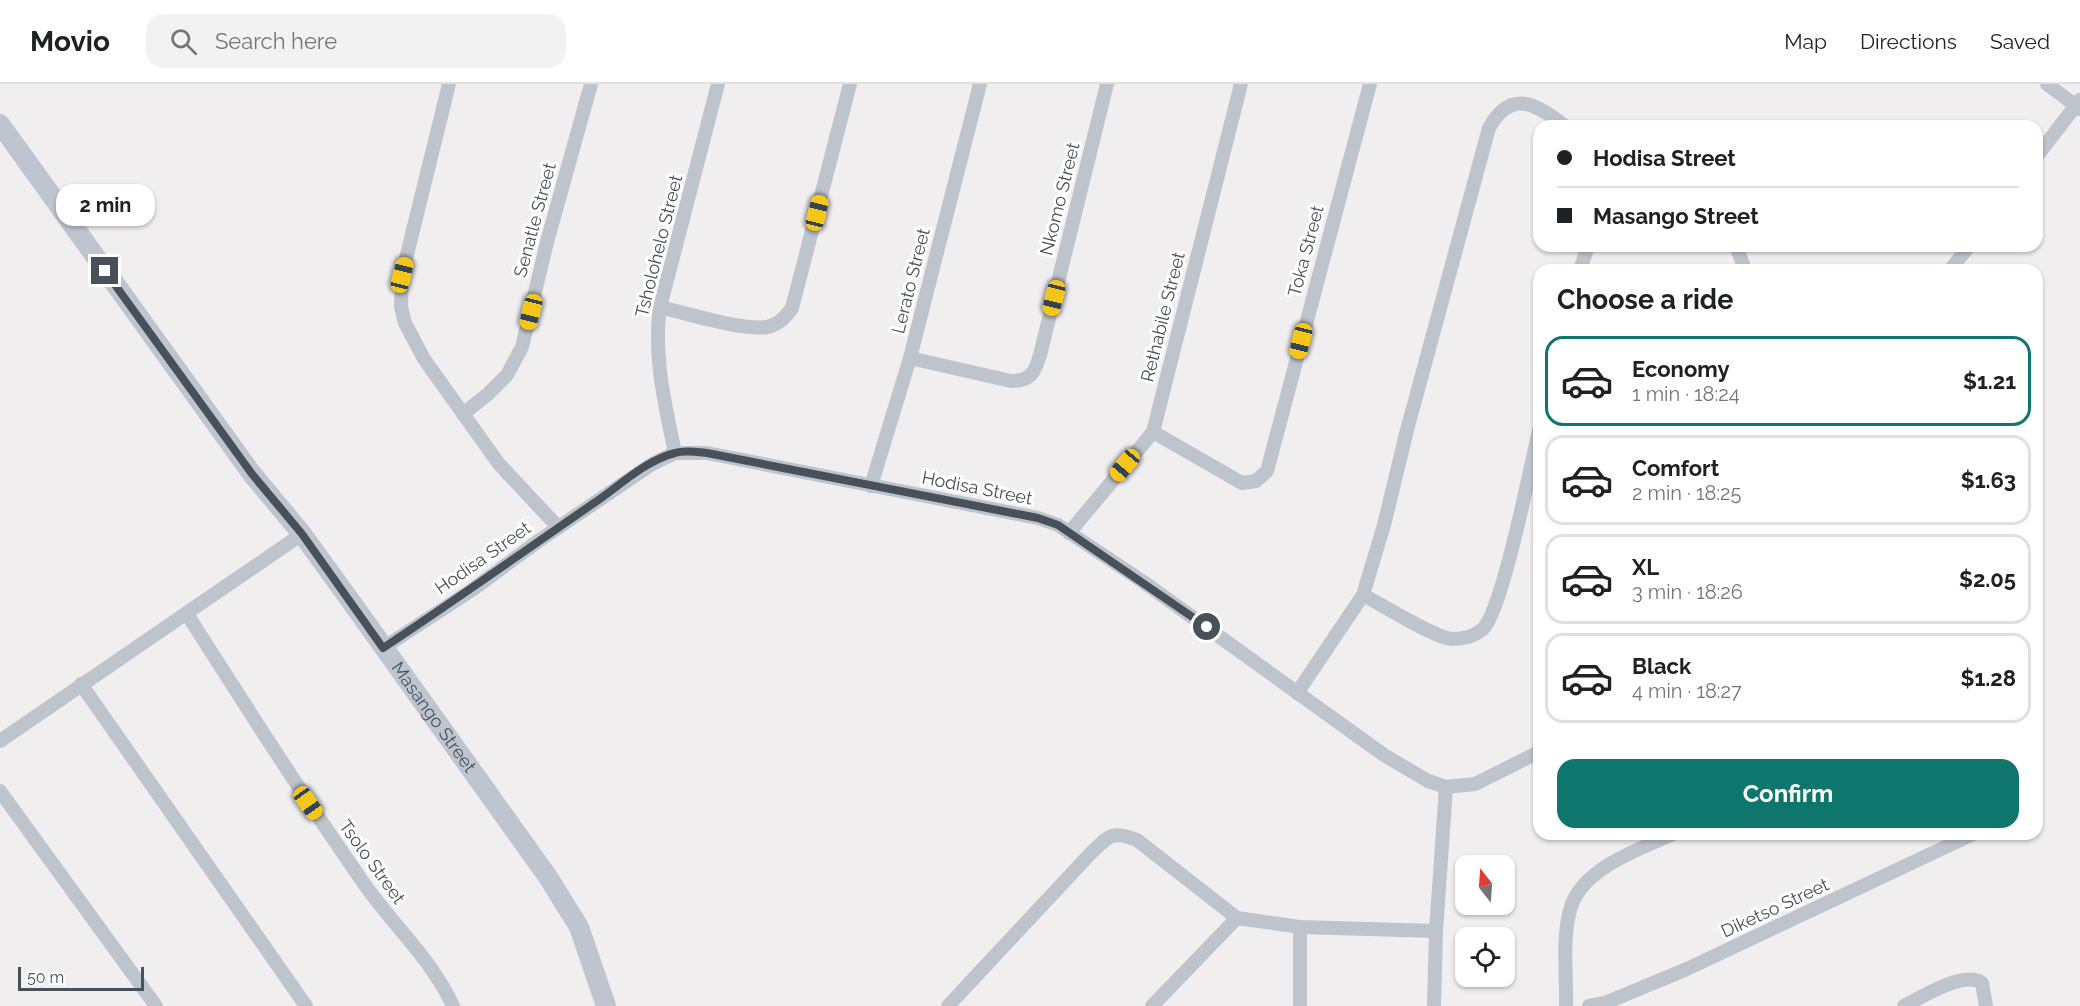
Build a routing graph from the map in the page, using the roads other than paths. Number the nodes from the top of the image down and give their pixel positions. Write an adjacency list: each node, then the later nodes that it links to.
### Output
1 (449, 84): 18 (street)
2 (591, 84): 18 (street, Senatle Street)
3 (718, 84): 16 (street, Tsholohelo Street)
4 (850, 84): 16 (street)
5 (980, 84): 17 (street, Lerato Street)
6 (1107, 84): 17 (street, Nkomo Street)
7 (1241, 84): 19 (street, Rethabile Street)
8 (1370, 84): 19 (street, Toka Street)
9 (2047, 84): 10 (street)
10 (2079, 105): 13 (street)
11 (1557, 120): 26 (street)
12 (0, 124): 25 (street, Masango Street)
13 (2043, 149)
14 (1964, 252): 15 (street)
15 (1955, 264)
16 (660, 307): 20 (street, Tsholohelo Street)
17 (910, 358): 22 (street, Lerato Street)
18 (463, 414): 23 (street)
19 (1153, 432): 24 (street, Rethabile Street)
20 (675, 453): 22 (street, Hodisa Street); 23 (street, Hodisa Street)
21 (1533, 455): 26 (street)
22 (871, 486): 24 (street, Hodisa Street)
23 (558, 528): 28 (street, Hodisa Street)
24 (1069, 533): 30 (street, Hodisa Street)
25 (302, 534): 27 (street); 28 (street, Masango Street)
26 (1363, 595): 30 (street)
27 (187, 614): 29 (street); 42 (street, Tsolo Street)
28 (383, 648): 43 (street, Masango Street)
29 (81, 684): 31 (street); 41 (street)
30 (1298, 693): 33 (street, Hodisa Street)
31 (0, 741)
32 (1533, 755): 33 (street, Hodisa Street)
33 (1446, 787): 39 (street)
34 (0, 791): 40 (street)
35 (1661, 840): 48 (street)
36 (1960, 840): 49 (street, Diketso Street)
37 (1237, 918): 38 (street); 44 (street); 45 (street)
38 (1300, 927): 39 (street); 46 (street)
39 (1436, 931): 47 (street)
40 (156, 1006)
41 (306, 1006)
42 (453, 1006)
43 (606, 1006)
44 (948, 1006)
45 (1152, 1006)
46 (1300, 1006)
47 (1434, 1006)
48 (1566, 1006)
49 (1589, 1006)
50 (1904, 1006): 51 (street)
51 (1986, 1006)

